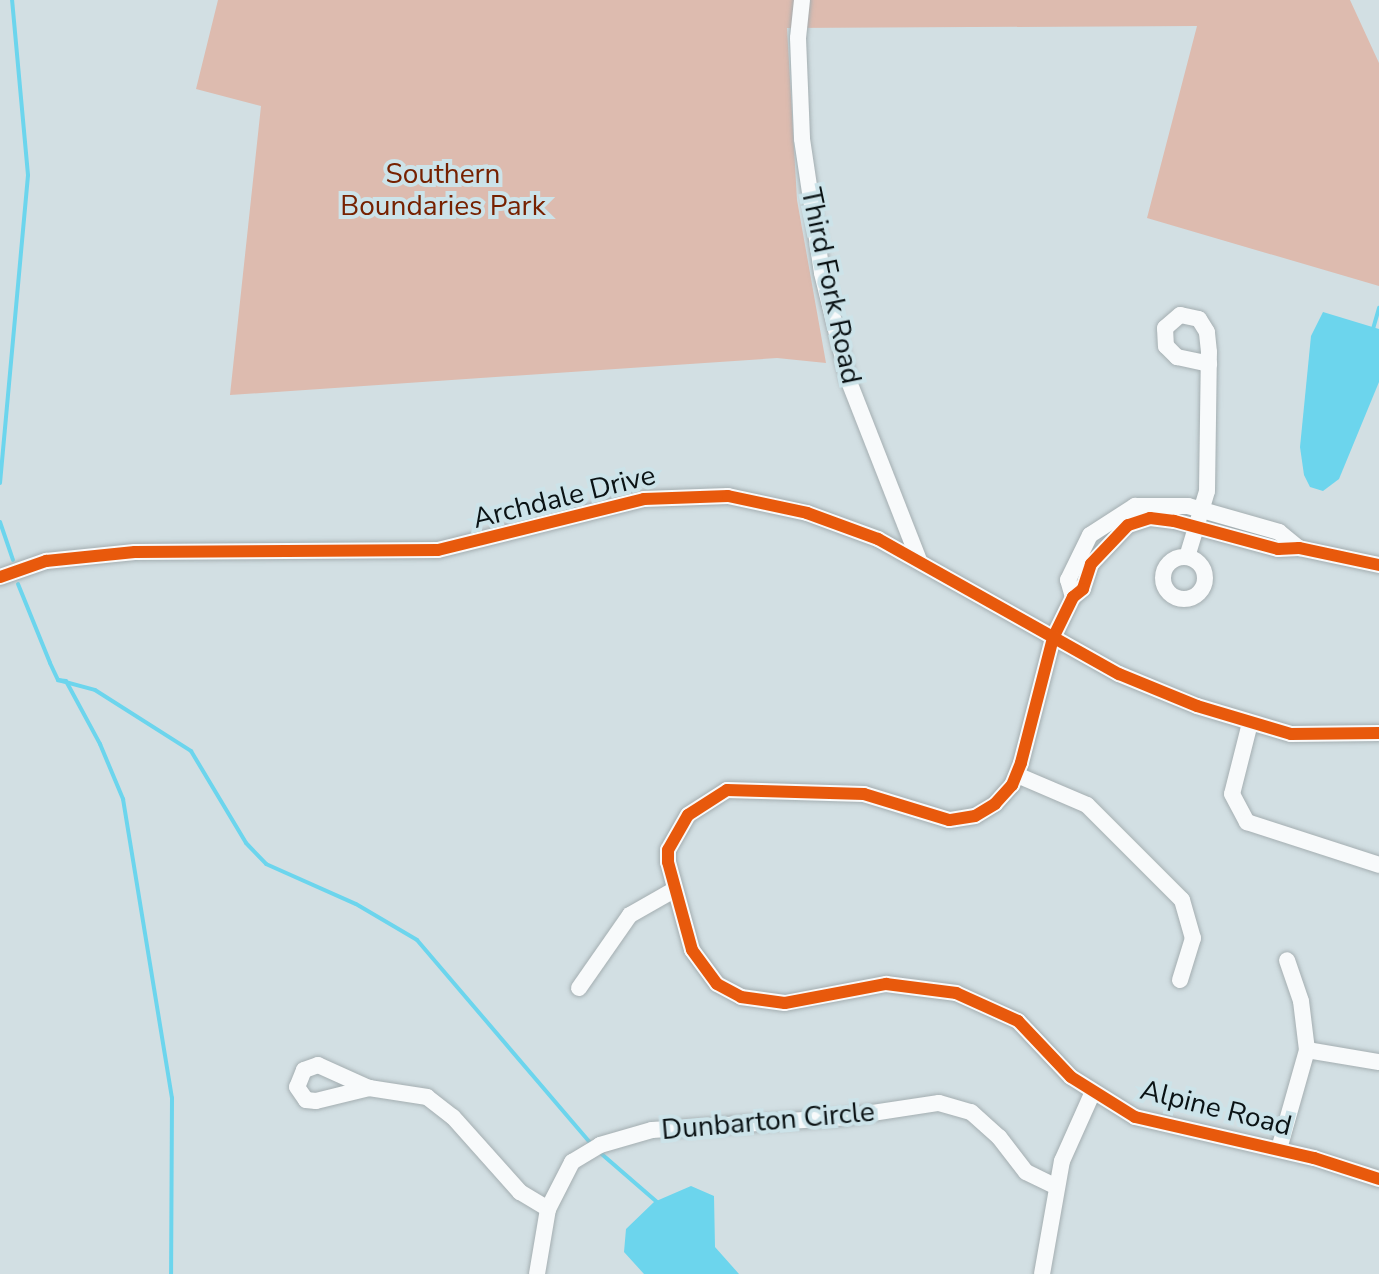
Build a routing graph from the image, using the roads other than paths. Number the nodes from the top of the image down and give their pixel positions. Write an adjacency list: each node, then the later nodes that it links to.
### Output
1 (802, 0): 7 (street, Third Fork Road)
2 (1209, 364): 3 (street)
3 (1202, 510): 4 (street); 5 (street); 10 (street)
4 (1197, 527): 5 (street, Alpine Road); 6 (street); 10 (street, Alpine Road)
5 (1299, 548): 8 (street)
6 (1187, 557)
7 (919, 560): 9 (street, Archdale Drive); 11 (street, Archdale Drive)
8 (1379, 565)
9 (0, 577)
10 (1073, 597): 11 (street, Alpine Road)
11 (1053, 638): 12 (street, Archdale Drive); 14 (street, Alpine Road)
12 (1250, 723): 13 (street, Archdale Drive); 15 (street)
13 (1379, 733)
14 (1017, 775): 16 (street, Alpine Road); 18 (street)
15 (1379, 865)
16 (674, 890): 19 (street); 23 (street, Alpine Road)
17 (1287, 960): 20 (street)
18 (1180, 980)
19 (579, 988)
20 (1307, 1050): 21 (street); 24 (street)
21 (1379, 1062)
22 (369, 1088): 27 (street)
23 (1092, 1094): 24 (street, Alpine Road); 26 (street)
24 (1279, 1149): 25 (street, Alpine Road)
25 (1379, 1179)
26 (1057, 1187): 27 (street, Dunbarton Circle); 29 (street)
27 (548, 1209): 28 (street, Dunbarton Circle)
28 (537, 1274)
29 (1042, 1274)

